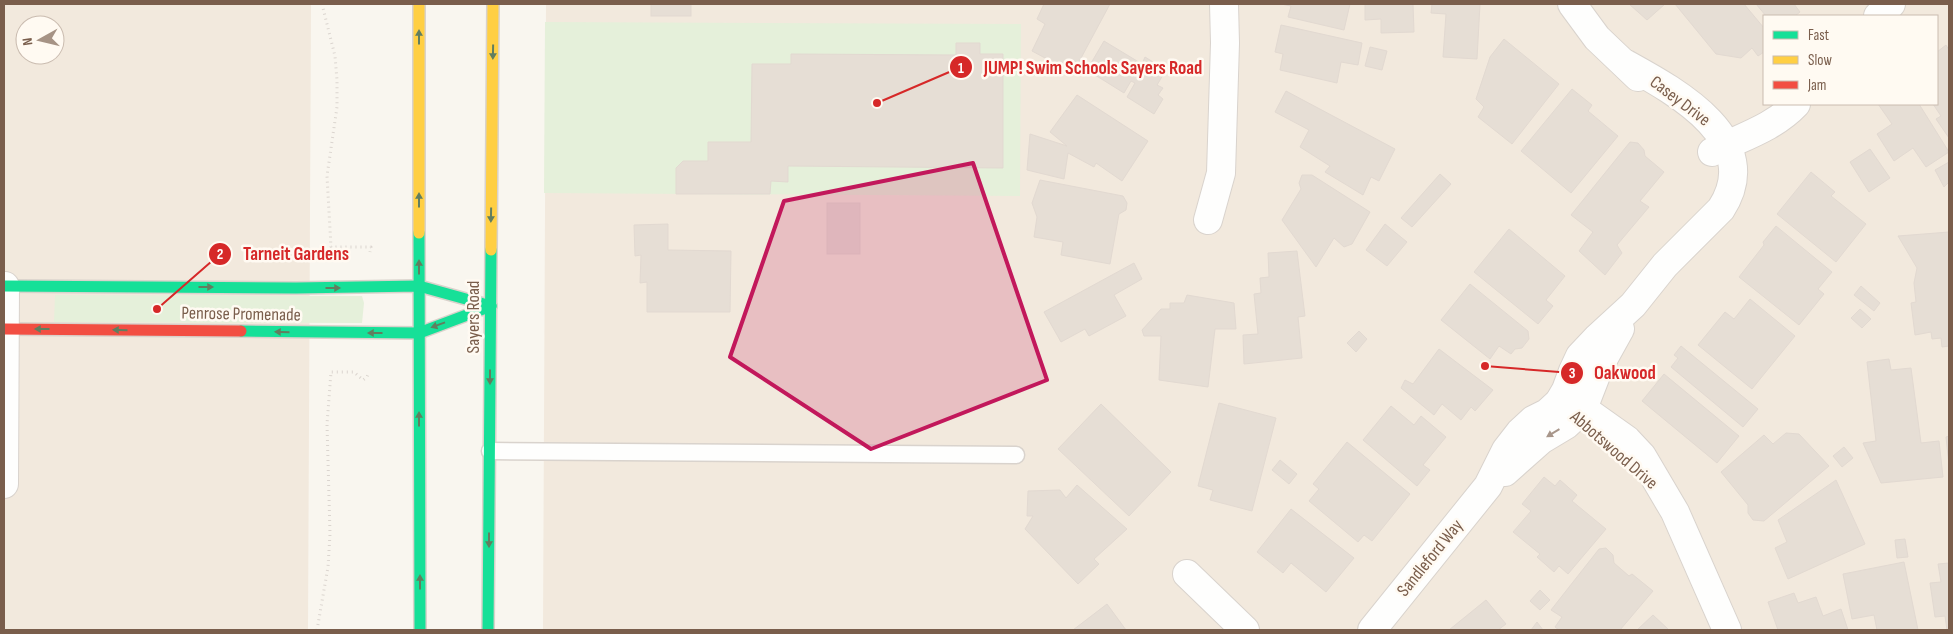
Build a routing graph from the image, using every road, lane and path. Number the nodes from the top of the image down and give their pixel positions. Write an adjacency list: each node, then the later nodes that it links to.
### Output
1 (322, 4): 11 (path)
2 (419, 4): 13 (main road, one-way to 2)
3 (493, 4): 14 (main road, Sayers Road, one-way to 14)
4 (1224, 4): 10 (street)
5 (1572, 4): 9 (street, Casey Drive)
6 (1891, 4): 7 (street)
7 (1879, 15)
8 (1795, 105): 9 (street)
9 (1720, 148): 18 (street)
10 (1208, 220)
11 (370, 252)
12 (4, 286): 13 (main road, Penrose Promenade, one-way to 13); 15 (street)
13 (419, 286): 14 (main road, Penrose Promenade); 16 (main road)
14 (491, 306): 16 (main road, one-way to 16); 19 (main road, Sayers Road, one-way to 19)
15 (4, 330): 16 (main road, Penrose Promenade, one-way to 15); 21 (street)
16 (419, 332): 24 (main road, one-way to 16)
17 (369, 372): 23 (path)
18 (1572, 410): 27 (street, Sandleford Way); 28 (street, Abbotswood Drive)
19 (490, 451): 20 (lane); 25 (main road, Sayers Road, one-way to 25)
20 (1016, 454)
21 (4, 484)
22 (1187, 574): 26 (street)
23 (317, 630)
24 (420, 630)
25 (488, 630)
26 (1245, 630)
27 (1372, 630)
28 (1728, 630)

